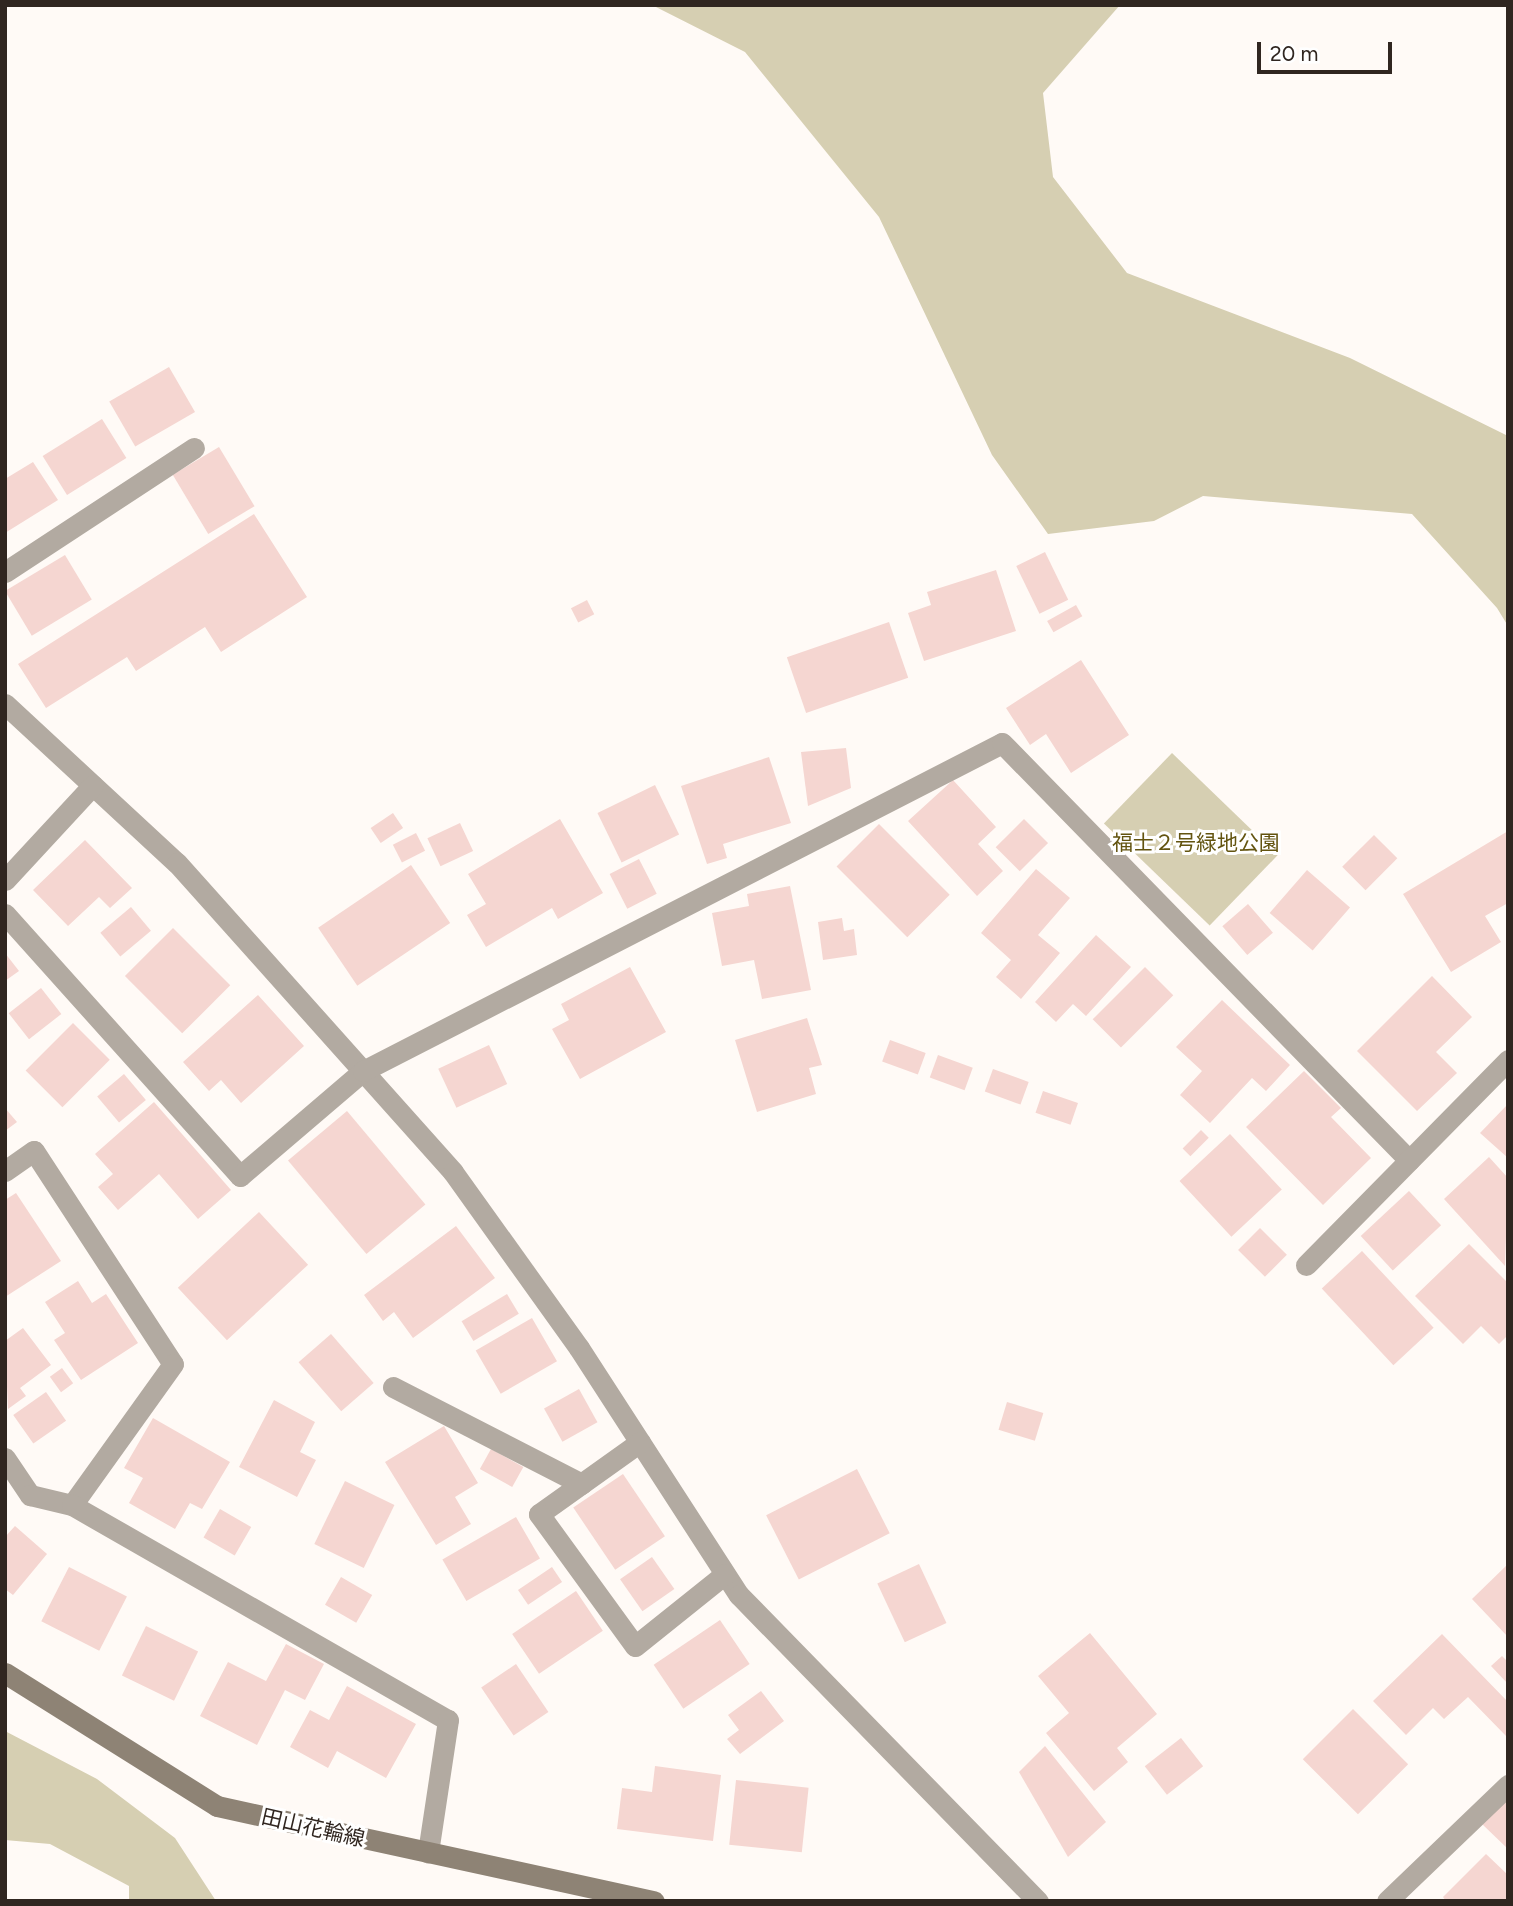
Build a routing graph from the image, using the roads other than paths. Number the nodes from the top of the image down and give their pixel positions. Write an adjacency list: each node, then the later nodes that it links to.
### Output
1 (194, 448): 2 (street)
2 (5, 572)
3 (5, 704): 4 (street)
4 (93, 785): 5 (street); 8 (street)
5 (5, 880)
6 (5, 914): 8 (street)
7 (1508, 1060): 9 (street)
8 (363, 1071): 9 (street); 13 (street)
9 (1409, 1160): 11 (street)
10 (5, 1171): 16 (street)
11 (1306, 1265)
12 (393, 1387): 15 (street)
13 (640, 1442): 15 (street); 17 (street)
14 (5, 1458): 16 (street)
15 (582, 1484): 17 (street)
16 (72, 1505): 20 (street)
17 (725, 1574): 22 (street)
18 (5, 1674): 20 (main road, 田山花輪線)
19 (1508, 1785): 23 (street)
20 (428, 1853): 21 (main road, 田山花輪線)
21 (654, 1901)
22 (1038, 1901)
23 (1387, 1901)

